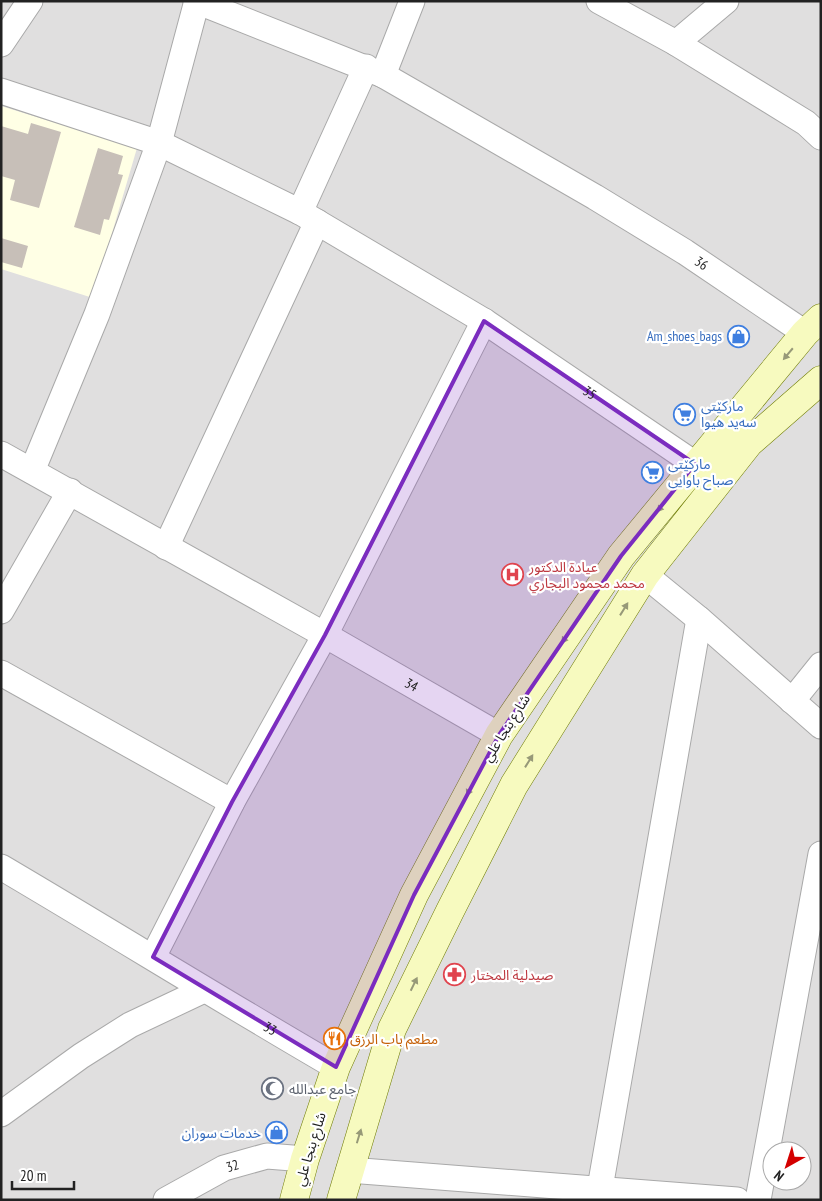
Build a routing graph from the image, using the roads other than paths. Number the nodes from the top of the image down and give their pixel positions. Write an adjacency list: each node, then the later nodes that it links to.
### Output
1 (30, 1): 7 (street)
2 (197, 1): 8 (street, 36); 11 (street)
3 (412, 1): 8 (street)
4 (599, 1): 6 (street)
5 (726, 1): 6 (street)
6 (676, 43): 10 (street)
7 (1, 44)
8 (375, 71): 12 (street); 14 (street, 36)
9 (1, 91): 11 (street, 35)
10 (814, 130)
11 (159, 143): 12 (street, 35); 18 (street)
12 (308, 217): 13 (street, 35); 20 (street)
13 (484, 321): 17 (street, 35); 24 (street)
14 (813, 326): 17 (main road, شارع بنجا علي, one-way to 17)
15 (821, 380): 21 (main road)
16 (1, 454): 18 (street, 34)
17 (696, 464): 29 (main road, شارع بنجا علي, one-way to 29)
18 (32, 470): 19 (street, 34)
19 (70, 491): 20 (street, 34); 22 (street)
20 (166, 547): 24 (street, 34)
21 (645, 575): 23 (street); 38 (main road, one-way to 21)
22 (1, 611)
23 (699, 619): 27 (street); 39 (street)
24 (325, 635): 29 (street, 34); 30 (street)
25 (821, 665): 27 (street)
26 (1, 673): 30 (street)
27 (792, 701): 28 (street)
28 (821, 726)
29 (499, 735): 35 (main road, شارع بنجا علي, one-way to 35)
30 (232, 802): 33 (street)
31 (821, 854): 44 (street)
32 (1, 867): 33 (street, 33)
33 (153, 957): 34 (street, 33)
34 (204, 990): 35 (street, 33); 36 (street)
35 (336, 1067): 37 (main road, شارع بنجا علي)
36 (1, 1114)
37 (305, 1159): 40 (street, 32); 41 (main road, شارع بنجا علي)
38 (349, 1170): 39 (street); 42 (main road)
39 (600, 1188): 43 (street)
40 (166, 1200)
41 (294, 1200)
42 (341, 1200)
43 (737, 1200)
44 (758, 1200)

